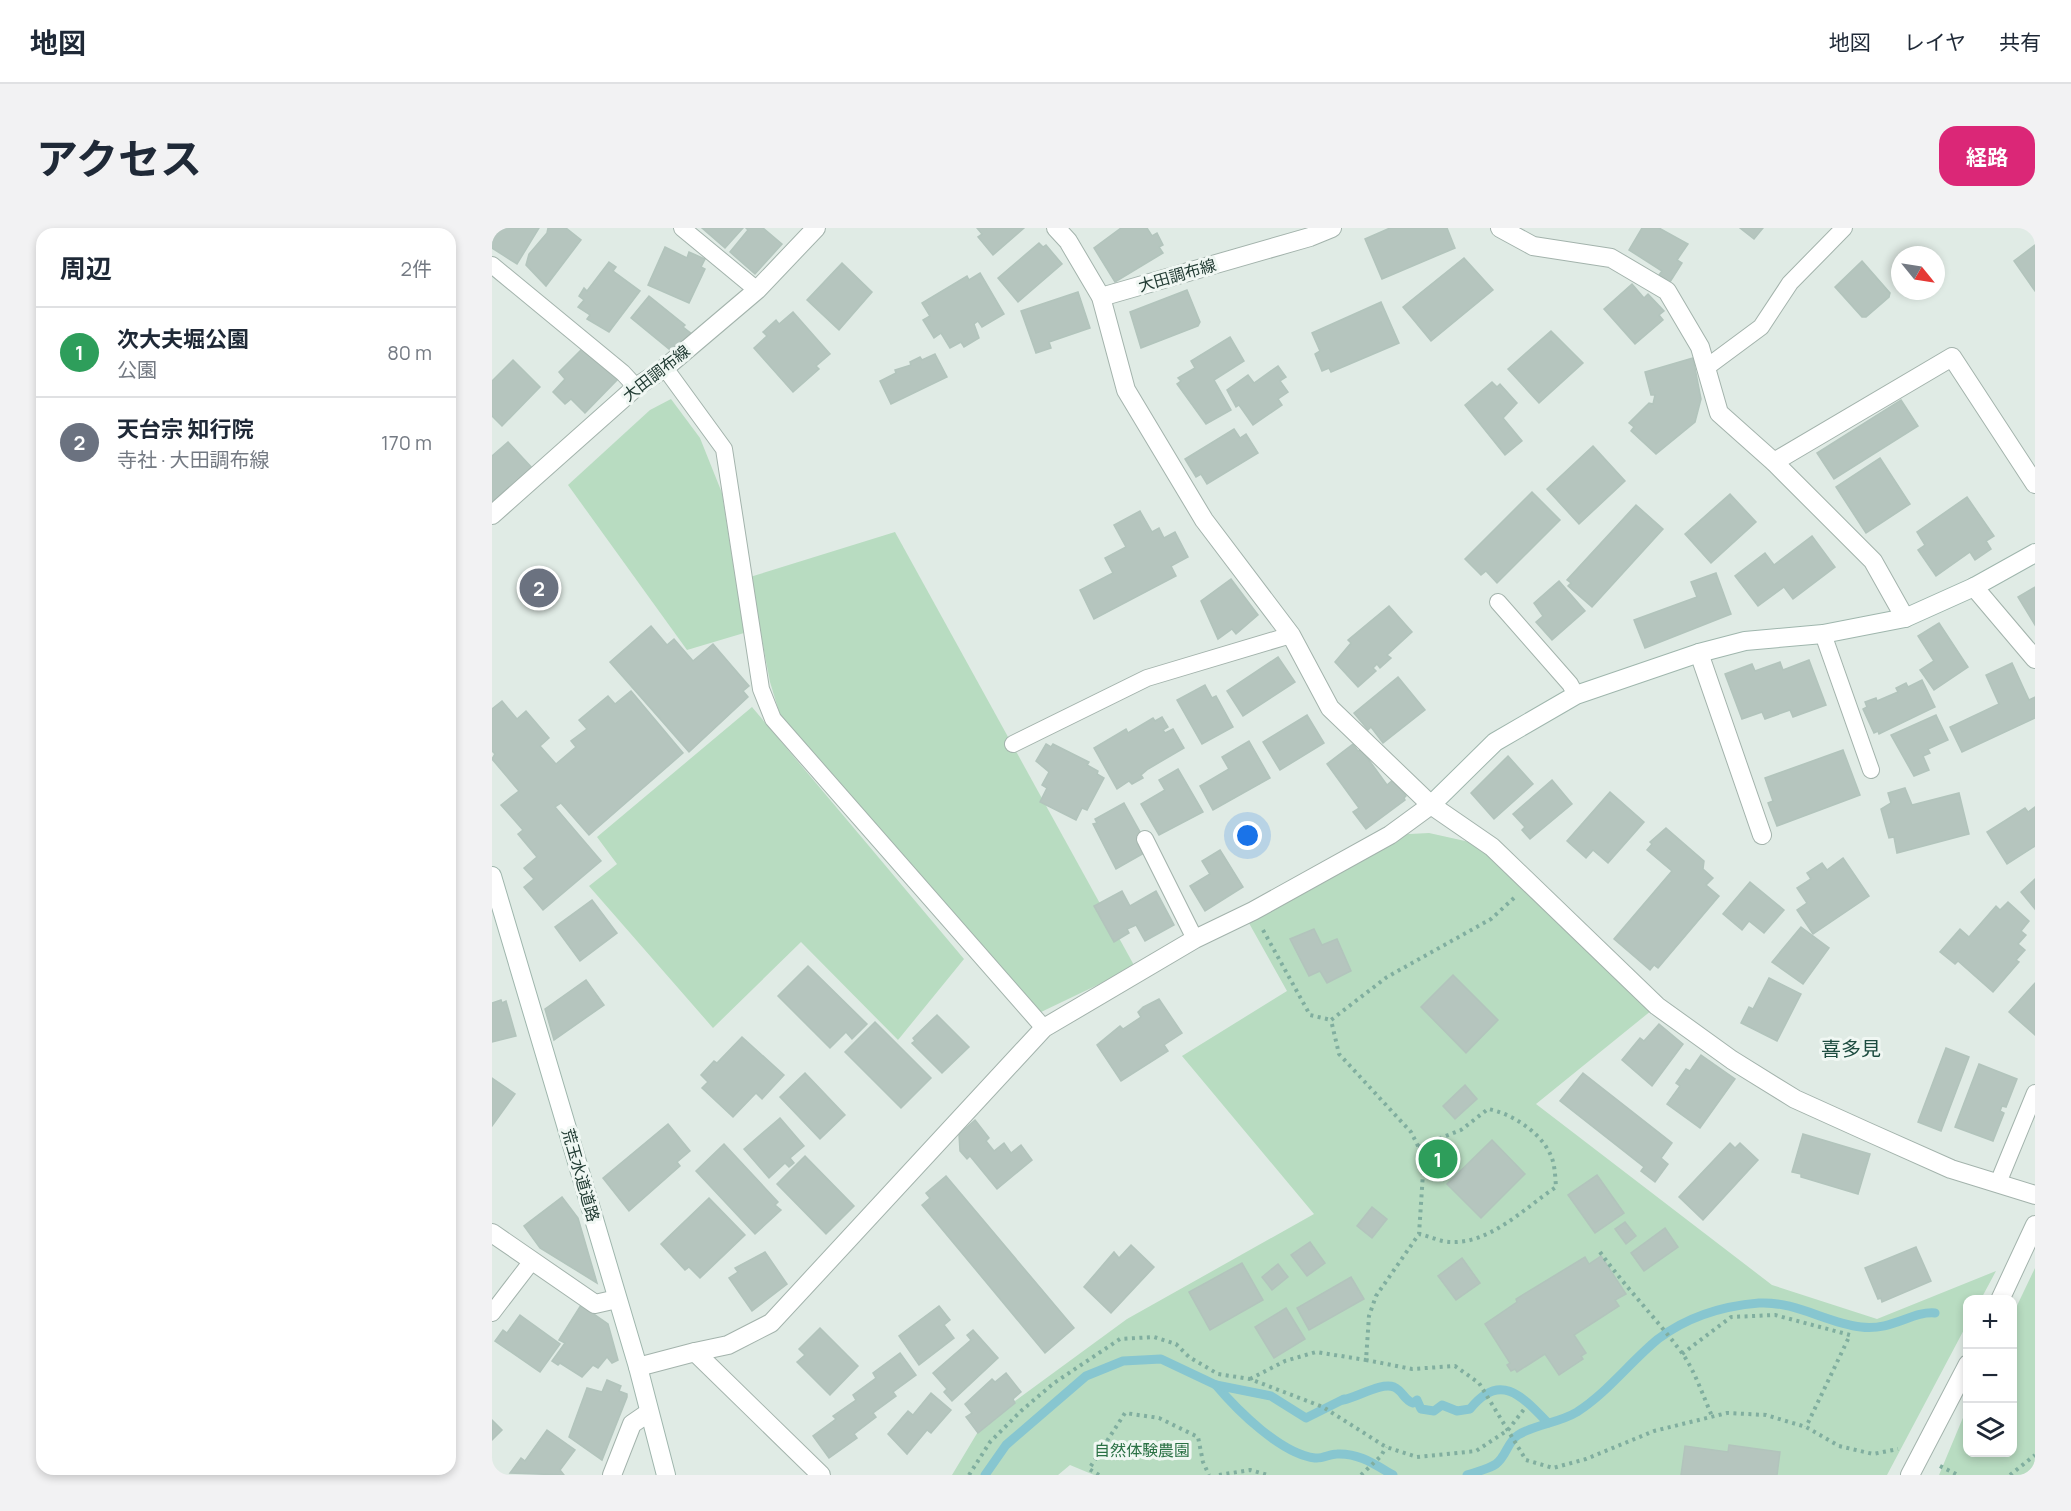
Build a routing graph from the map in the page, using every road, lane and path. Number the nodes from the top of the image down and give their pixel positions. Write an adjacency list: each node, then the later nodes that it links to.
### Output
1 (682, 228): 8 (lane)
2 (816, 228): 8 (street, 大田調布線)
3 (1056, 228): 9 (street)
4 (1332, 228): 9 (street, 大田調布線)
5 (1500, 228): 10 (street)
6 (1844, 228): 10 (lane)
7 (492, 265): 12 (lane)
8 (757, 290): 11 (street, 大田調布線)
9 (1101, 297): 21 (street)
10 (1707, 366): 13 (street)
11 (665, 368): 12 (street, 大田調布線); 35 (lane)
12 (636, 387): 15 (street, 大田調布線)
13 (1774, 462): 14 (street); 19 (street)
14 (2035, 484)
15 (492, 515)
16 (2035, 553): 17 (street)
17 (1974, 587): 19 (street); 23 (street)
18 (1498, 602): 24 (lane)
19 (1905, 618): 20 (street)
20 (1823, 634): 22 (street); 26 (lane)
21 (1291, 635): 25 (lane); 27 (street)
22 (1699, 653): 24 (street); 28 (street)
23 (2035, 660)
24 (1576, 695): 27 (street)
25 (1013, 744)
26 (1871, 770)
27 (1431, 805): 31 (street); 32 (street)
28 (1762, 835)
29 (1145, 839): 33 (lane)
30 (492, 876): 46 (street, 荒玉水道道路)
31 (1530, 884): 34 (path); 38 (street)
32 (1253, 911): 33 (street); 34 (path)
33 (1195, 939): 35 (street)
34 (1331, 1020): 37 (path)
35 (1044, 1028): 48 (street)
36 (2035, 1093): 38 (lane)
37 (1418, 1147): 42 (path); 42 (path)
38 (1998, 1183): 39 (street)
39 (2035, 1195)
40 (2035, 1225): 45 (street)
41 (492, 1233): 44 (street)
42 (1419, 1234): 50 (path)
43 (1600, 1252): 49 (path)
44 (532, 1260): 46 (street); 47 (lane)
45 (2002, 1295)
46 (617, 1299): 51 (street, 荒玉水道道路)
47 (492, 1313)
48 (695, 1352): 51 (street); 65 (street)
49 (1682, 1354): 56 (path); 57 (path)
50 (1366, 1359): 53 (path); 58 (path)
51 (638, 1367): 55 (street, 荒玉水道道路)
52 (1963, 1374): 61 (street)
53 (1250, 1379): 59 (path); 66 (path)
54 (1525, 1408): 58 (path)
55 (648, 1413): 63 (street); 64 (street, 荒玉水道道路)
56 (1712, 1416): 57 (path); 58 (path)
57 (1806, 1427): 61 (path)
58 (1508, 1430): 59 (path)
59 (1386, 1447): 62 (path)
60 (2035, 1455): 72 (path)
61 (1921, 1456): 71 (street)
62 (1362, 1474)
63 (612, 1475)
64 (666, 1475)
65 (821, 1475)
66 (969, 1475)
67 (1099, 1475): 68 (path)
68 (1209, 1475)
69 (1219, 1475): 70 (path)
70 (1268, 1475)
71 (1910, 1475)
72 (2010, 1475)

